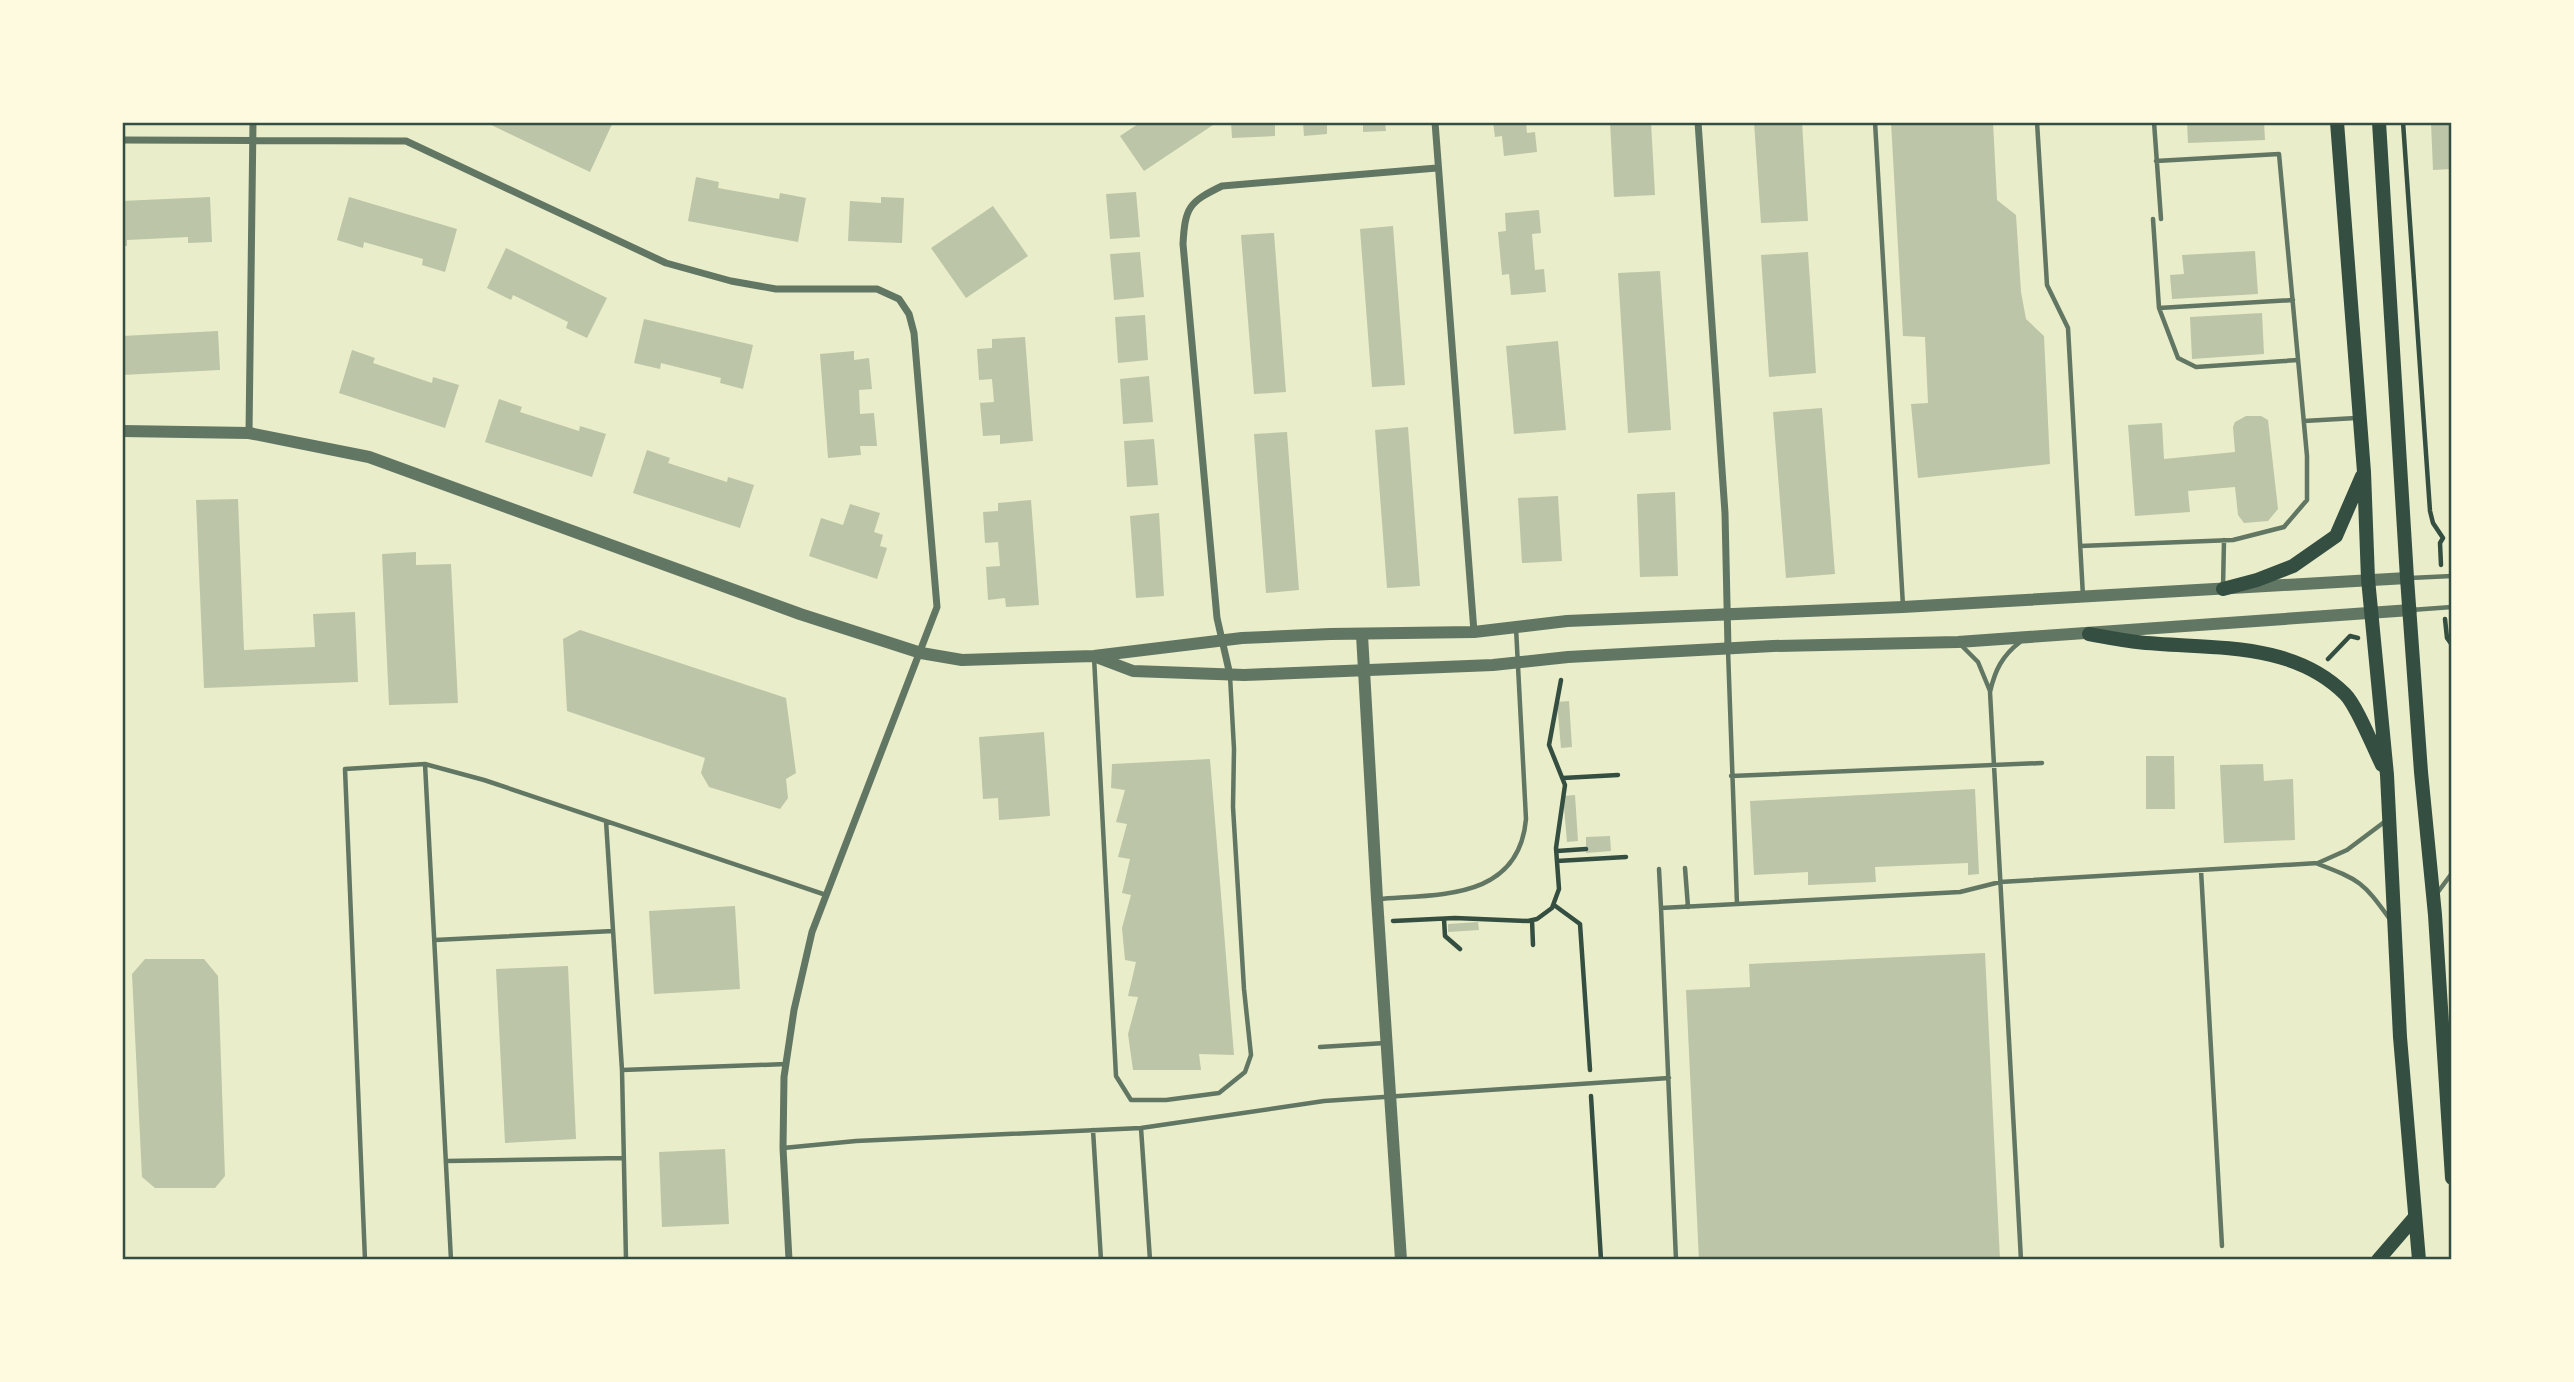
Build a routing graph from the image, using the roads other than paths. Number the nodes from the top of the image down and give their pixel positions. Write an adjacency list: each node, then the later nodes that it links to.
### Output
1 (253, 122): 10 (street)
2 (1435, 122): 12 (street)
3 (1698, 122): 34 (street)
4 (1875, 122): 30 (lane)
5 (2037, 122): 24 (lane)
6 (2154, 122): 11 (lane)
7 (2337, 122): 18 (main road)
8 (2379, 122): 26 (main road)
9 (122, 140): 10 (street)
10 (254, 142): 21 (street); 43 (street)
11 (2156, 161): 14 (lane); 15 (lane)
12 (1437, 168): 36 (street); 40 (street)
13 (2153, 219): 16 (lane)
14 (2161, 219)
15 (2293, 300): 16 (lane); 17 (lane)
16 (2158, 308): 17 (lane)
17 (2298, 360): 19 (lane)
18 (2360, 418): 19 (lane); 22 (main road)
19 (2304, 421): 23 (lane)
20 (122, 431): 21 (street)
21 (249, 433): 43 (street)
22 (2364, 472): 27 (main road); 28 (main road)
23 (2224, 540): 24 (lane); 28 (lane)
24 (2080, 546): 29 (lane)
25 (2452, 576): 26 (lane)
26 (2407, 578): 27 (street); 32 (main road)
27 (2368, 579): 28 (street); 33 (main road)
28 (2223, 589): 29 (street)
29 (2083, 597): 30 (street)
30 (1903, 607): 34 (street)
31 (2452, 607): 32 (lane)
32 (2410, 610): 33 (street); 67 (main road)
33 (2371, 611): 37 (street); 52 (main road)
34 (1728, 614): 35 (street); 42 (street)
35 (1516, 627): 36 (street); 45 (lane)
36 (1474, 632): 38 (street)
37 (2089, 634): 39 (street); 52 (main road)
38 (1362, 635): 40 (street); 46 (street)
39 (2026, 637): 41 (street); 48 (lane)
40 (1222, 640): 44 (street); 47 (street)
41 (1958, 642): 42 (street); 48 (lane)
42 (1728, 649): 45 (street); 53 (lane)
43 (922, 653): 44 (street); 62 (street)
44 (1094, 656): 47 (street); 47 (lane)
45 (1517, 663): 46 (street); 63 (lane)
46 (1364, 671): 47 (street); 63 (street)
47 (1230, 675)
48 (1990, 692): 51 (lane)
49 (2042, 763): 51 (lane)
50 (425, 764): 55 (lane); 70 (lane); 85 (lane)
51 (1994, 765): 53 (lane); 61 (lane)
52 (2387, 775): 54 (main road)
53 (1731, 776): 64 (lane)
54 (2388, 819): 56 (lane); 68 (main road)
55 (606, 821): 62 (lane); 69 (lane)
56 (2318, 863): 59 (lane); 68 (lane)
57 (1685, 867): 65 (lane)
58 (1659, 869): 66 (lane)
59 (2201, 870): 61 (lane); 84 (lane)
60 (2452, 873): 67 (lane)
61 (2000, 882): 64 (lane); 93 (lane)
62 (827, 895): 73 (street)
63 (1377, 899): 71 (street)
64 (1737, 904): 65 (lane)
65 (1688, 907): 66 (lane)
66 (1661, 908): 75 (lane)
67 (2435, 915): 82 (main road)
68 (2393, 924): 83 (main road)
69 (613, 931): 70 (lane); 74 (lane)
70 (435, 940): 81 (lane)
71 (1386, 1043): 72 (lane); 76 (street)
72 (1320, 1047)
73 (786, 1063): 74 (lane); 79 (street)
74 (622, 1070): 80 (lane)
75 (1669, 1078): 76 (lane); 92 (lane)
76 (1390, 1095): 77 (lane); 91 (street)
77 (1141, 1128): 78 (lane); 90 (lane)
78 (1093, 1130): 79 (lane); 89 (lane)
79 (783, 1148): 88 (street)
80 (624, 1158): 81 (lane); 87 (lane)
81 (446, 1161): 86 (lane)
82 (2452, 1178)
83 (2415, 1217): 94 (main road); 95 (main road)
84 (2222, 1246)
85 (365, 1259)
86 (451, 1259)
87 (626, 1259)
88 (789, 1259)
89 (1101, 1259)
90 (1150, 1259)
91 (1401, 1259)
92 (1676, 1259)
93 (2021, 1259)
94 (2378, 1259)
95 (2419, 1259)

